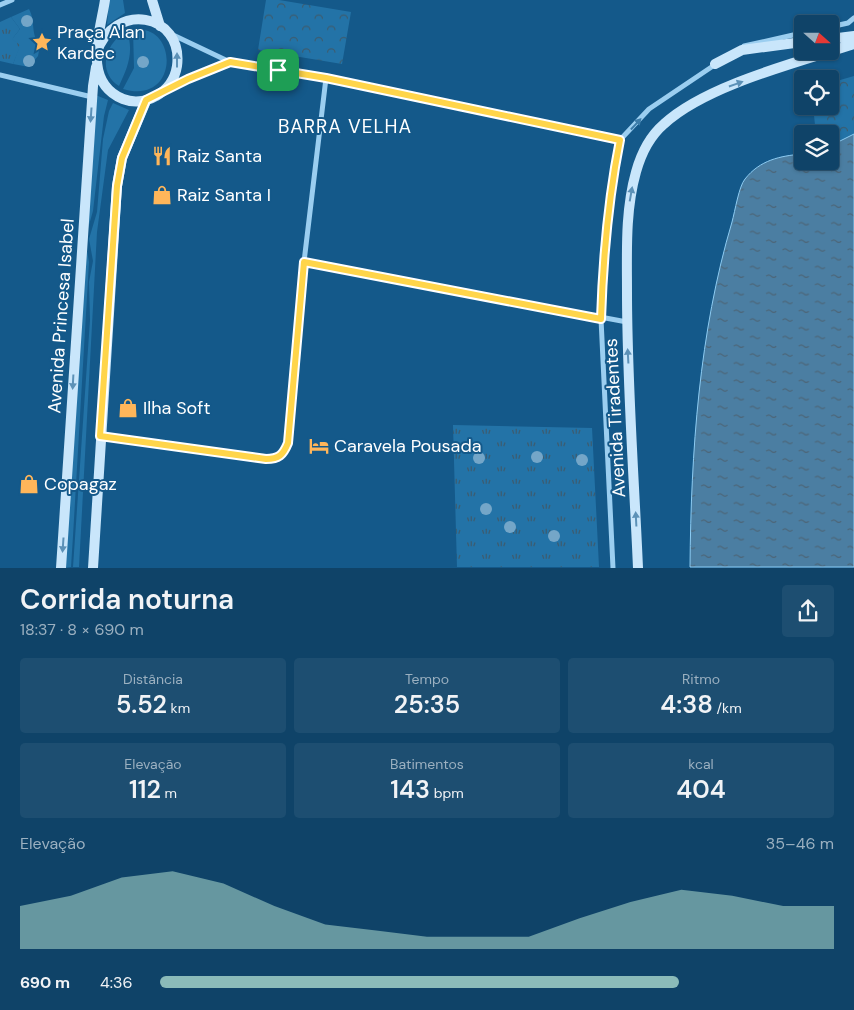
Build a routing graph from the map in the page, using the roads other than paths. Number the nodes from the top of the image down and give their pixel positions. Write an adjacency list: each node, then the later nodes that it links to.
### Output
1 (12, 0): 4 (street)
2 (105, 0): 13 (main road)
3 (152, 0): 7 (main road)
4 (0, 4)
5 (854, 18): 6 (street)
6 (839, 25)
7 (164, 29): 13 (main road); 14 (street); 19 (main road, one-way to 7)
8 (794, 35): 15 (street)
9 (854, 36): 10 (main road)
10 (839, 38)
11 (794, 43): 15 (main road)
12 (854, 44): 25 (main road, Avenida Tiradentes, one-way to 12)
13 (96, 54): 16 (main road)
14 (230, 62): 18 (street); 19 (street)
15 (715, 64): 22 (street, one-way to 15)
16 (96, 67): 20 (main road, Avenida Princesa Isabel); 21 (main road)
17 (0, 75): 20 (street)
18 (326, 78): 22 (street); 23 (street)
19 (162, 93): 21 (main road)
20 (92, 97): 27 (main road, Avenida Princesa Isabel, one-way to 27)
21 (146, 100): 26 (main road)
22 (620, 140): 24 (street, Avenida Tiradentes)
23 (304, 262): 24 (street); 26 (street)
24 (601, 319): 25 (street); 29 (street, Avenida Tiradentes)
25 (627, 322): 30 (main road, Avenida Tiradentes, one-way to 25)
26 (100, 436): 28 (main road)
27 (62, 568)
28 (93, 568)
29 (613, 568)
30 (638, 568)

